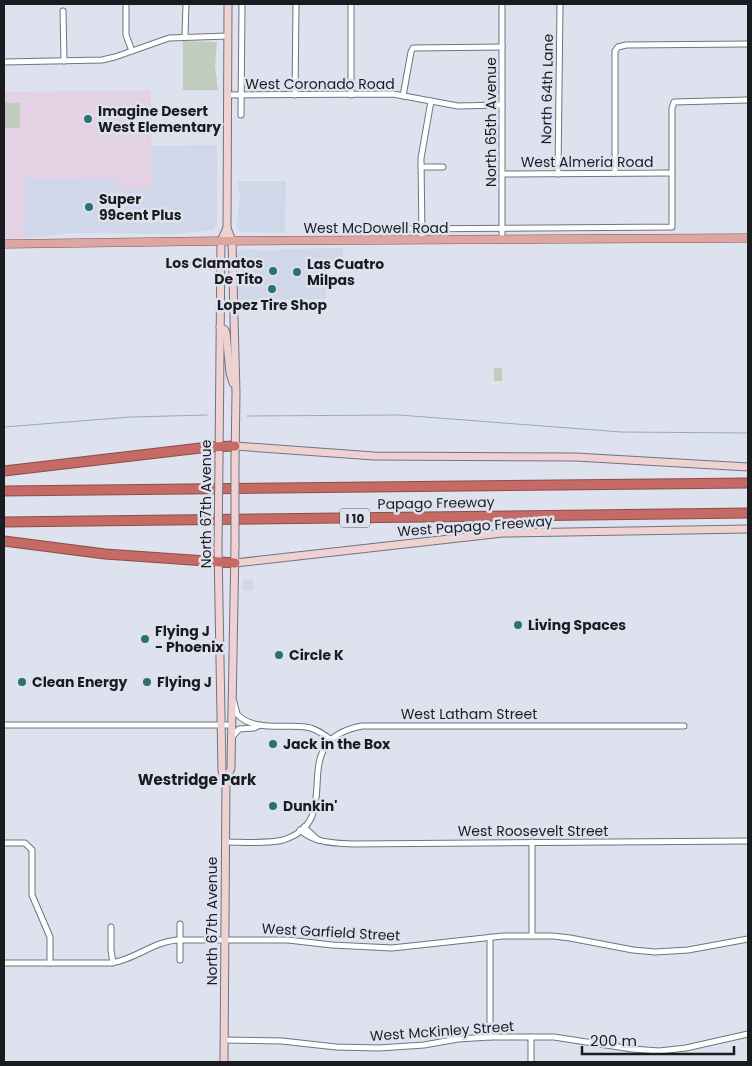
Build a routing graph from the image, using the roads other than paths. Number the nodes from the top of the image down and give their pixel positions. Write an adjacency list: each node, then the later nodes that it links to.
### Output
1 (126, 4): 14 (street)
2 (186, 4): 10 (street)
3 (228, 4): 11 (main road, North 67th Avenue)
4 (242, 4): 17 (street)
5 (296, 4): 18 (street)
6 (351, 4): 19 (street)
7 (502, 4): 13 (street, North 65th Avenue)
8 (560, 4): 31 (street, North 64th Lane)
9 (63, 11): 15 (street)
10 (185, 36): 11 (street); 14 (street)
11 (228, 36): 20 (main road, North 67th Avenue)
12 (748, 44): 28 (street)
13 (502, 47): 21 (street); 24 (street, North 65th Avenue)
14 (132, 51): 15 (street)
15 (64, 61): 16 (street)
16 (4, 62)
17 (241, 95): 18 (street, West Coronado Road); 20 (street, West Coronado Road); 25 (street)
18 (295, 95): 19 (street, West Coronado Road)
19 (351, 95): 21 (street, West Coronado Road)
20 (228, 96): 32 (main road, North 67th Avenue)
21 (402, 96): 23 (street, West Coronado Road)
22 (748, 100): 29 (street)
23 (431, 101): 24 (street, West Coronado Road); 26 (street)
24 (502, 105): 30 (street, North 65th Avenue)
25 (241, 115)
26 (422, 167): 27 (street); 35 (street)
27 (443, 167)
28 (615, 173): 29 (street, West Almeria Road); 31 (street, West Almeria Road)
29 (672, 173): 33 (street, West McDowell Road)
30 (502, 174): 31 (street, West Almeria Road); 33 (street, North 65th Avenue)
31 (558, 174)
32 (227, 228): 39 (main road, North 67th Avenue); 40 (main road, North 67th Avenue)
33 (502, 228): 35 (street, West McDowell Road); 38 (street, North 65th Avenue)
34 (397, 229): 35 (street, West McDowell Road)
35 (422, 229): 37 (street)
36 (748, 238): 38 (main road, West McDowell Road)
37 (422, 240): 38 (main road, West McDowell Road); 40 (main road, West McDowell Road)
38 (502, 240)
39 (221, 241): 40 (main road, West McDowell Road); 41 (main road, West McDowell Road); 42 (main road, North 67th Avenue)
40 (232, 241): 43 (main road, North 67th Avenue)
41 (4, 244)
42 (220, 327): 43 (main road); 44 (main road, North 67th Avenue)
43 (236, 393): 45 (main road, North 67th Avenue)
44 (219, 446): 45 (highway); 47 (highway); 54 (main road, North 67th Avenue, bridge)
45 (240, 447): 46 (main road); 55 (main road, North 67th Avenue, bridge)
46 (748, 467)
47 (4, 471)
48 (748, 483): 49 (highway, Papago Freeway)
49 (4, 491)
50 (748, 513): 51 (highway, Papago Freeway / I 10)
51 (4, 522)
52 (748, 529): 55 (main road, West Papago Freeway)
53 (4, 542): 54 (highway)
54 (218, 563): 55 (highway); 60 (main road, North 67th Avenue)
55 (235, 563): 56 (main road, North 67th Avenue)
56 (233, 691): 58 (main road, North 67th Avenue); 59 (street)
57 (4, 725): 60 (street)
58 (232, 725): 60 (street); 62 (main road, North 67th Avenue)
59 (260, 725): 62 (street); 63 (street)
60 (221, 726): 64 (main road, North 67th Avenue)
61 (684, 726): 63 (street, West Latham Street)
62 (232, 738): 64 (main road, North 67th Avenue)
63 (330, 739): 65 (street)
64 (226, 780): 67 (main road, North 67th Avenue)
65 (302, 829): 67 (street); 68 (street, West Roosevelt Street)
66 (748, 841): 68 (street, West Roosevelt Street)
67 (226, 842): 76 (main road, North 67th Avenue)
68 (532, 842): 72 (street)
69 (4, 843): 79 (street)
70 (180, 924): 75 (street)
71 (111, 927): 80 (street)
72 (532, 936): 73 (street, West Garfield Street); 74 (street, West Garfield Street)
73 (490, 937): 76 (street, West Garfield Street); 82 (street)
74 (748, 939)
75 (180, 940): 76 (street, West Garfield Street); 77 (street); 80 (street, West Garfield Street)
76 (225, 940): 84 (main road, North 67th Avenue)
77 (180, 960)
78 (4, 963): 79 (street, West Garfield Street)
79 (50, 963): 80 (street, West Garfield Street)
80 (113, 963)
81 (748, 1034): 83 (street, West McKinley Street)
82 (490, 1037): 83 (street, West McKinley Street); 84 (street, West McKinley Street)
83 (531, 1037): 86 (street)
84 (224, 1040): 85 (main road, North 67th Avenue)
85 (224, 1062)
86 (531, 1062)

